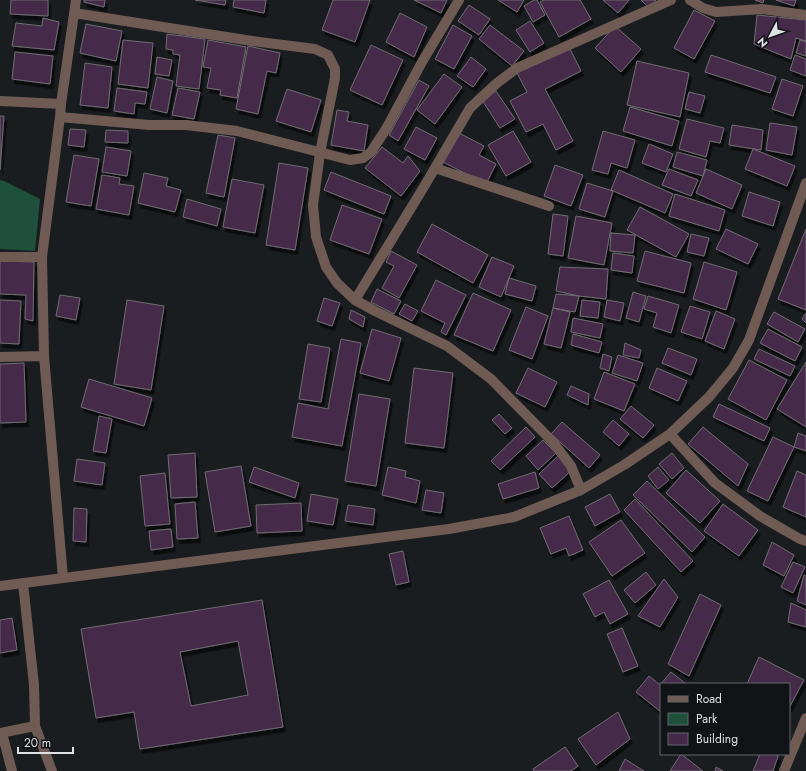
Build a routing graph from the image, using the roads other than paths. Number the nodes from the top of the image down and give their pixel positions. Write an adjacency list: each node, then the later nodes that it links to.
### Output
1 (76, 0): 5 (street)
2 (459, 0): 10 (street)
3 (671, 0): 11 (street)
4 (690, 0): 6 (street)
5 (74, 13): 8 (street); 10 (street)
6 (806, 15)
7 (0, 101): 8 (street)
8 (61, 104): 9 (street)
9 (60, 117): 10 (street); 17 (street)
10 (320, 153): 18 (street)
11 (435, 168): 13 (street); 18 (street)
12 (806, 183): 14 (street)
13 (549, 206)
14 (796, 211): 15 (street); 21 (street)
15 (806, 215)
16 (0, 256): 17 (street)
17 (42, 257): 19 (street)
18 (356, 300): 22 (street)
19 (44, 356): 20 (street); 24 (street)
20 (0, 357)
21 (670, 434): 22 (street); 23 (street)
22 (581, 490): 24 (street)
23 (806, 541)
24 (63, 578): 25 (street)
25 (23, 583): 26 (street); 28 (street)
26 (0, 586)
27 (806, 718): 32 (street)
28 (35, 726): 29 (street); 31 (street)
29 (1, 733): 30 (street)
30 (12, 771)
31 (52, 771)
32 (784, 771)

